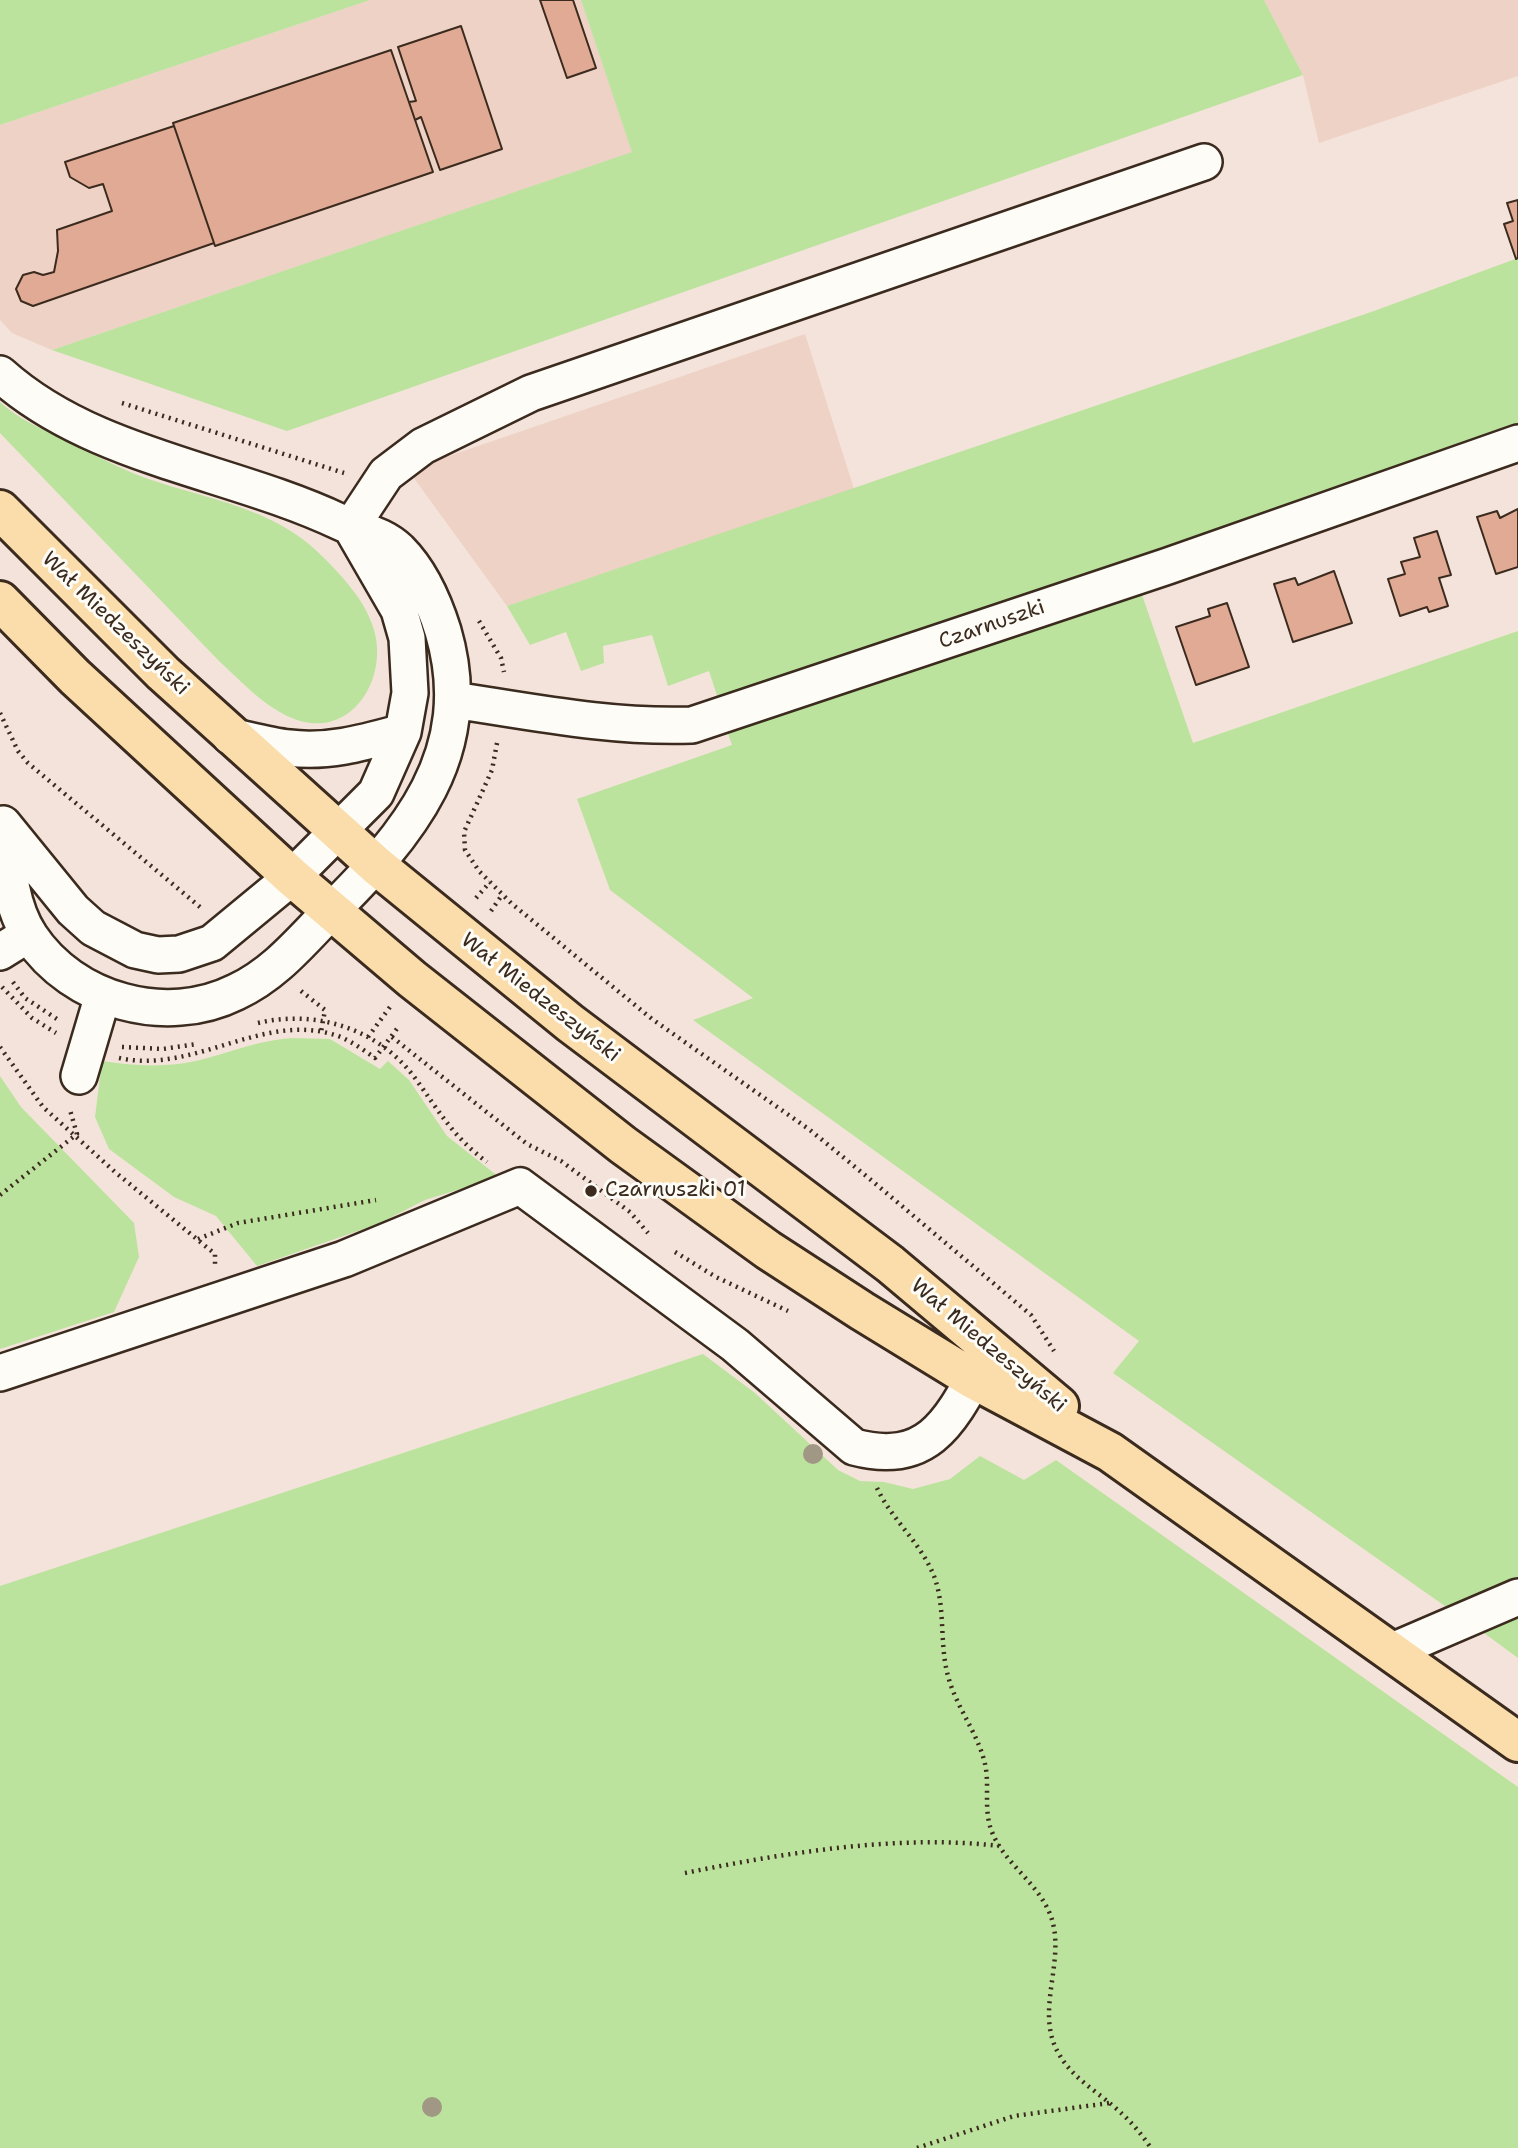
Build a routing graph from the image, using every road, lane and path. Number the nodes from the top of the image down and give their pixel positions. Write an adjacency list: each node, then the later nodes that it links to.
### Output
1 (1204, 162): 5 (street)
2 (0, 374): 7 (street)
3 (116, 401): 5 (path)
4 (1518, 443): 11 (street, Czarnuszki)
5 (377, 492): 7 (street)
6 (0, 510): 14 (main road, Wał Miedzeszyński)
7 (351, 527): 10 (street); 13 (street)
8 (0, 601): 18 (main road, Wał Miedzeszyński)
9 (473, 610): 11 (path)
10 (454, 700): 11 (street, Czarnuszki); 17 (street)
11 (505, 707): 19 (path)
12 (0, 713): 22 (path)
13 (403, 732): 14 (street); 16 (street)
14 (230, 736): 16 (main road, Wał Miedzeszyński)
15 (2, 823): 22 (street); 23 (street)
16 (339, 832): 17 (main road, Wał Miedzeszyński); 18 (street)
17 (377, 866): 20 (street); 49 (main road, Wał Miedzeszyński)
18 (292, 877): 20 (main road, Wał Miedzeszyński); 22 (street)
19 (502, 895): 21 (path); 48 (path)
20 (332, 911): 24 (street); 49 (main road, Wał Miedzeszyński)
21 (485, 919)
22 (229, 931)
23 (13, 955): 25 (street); 31 (path)
24 (274, 969): 25 (street); 26 (path)
25 (103, 995): 31 (street)
26 (323, 1020): 28 (path); 30 (path); 37 (path)
27 (400, 1026): 32 (path)
28 (247, 1028)
29 (278, 1031): 30 (path)
30 (321, 1032): 37 (path)
31 (90, 1037): 35 (path); 38 (street)
32 (392, 1037): 37 (path); 44 (path)
33 (223, 1038): 34 (path)
34 (212, 1040)
35 (200, 1043)
36 (0, 1047): 39 (path)
37 (384, 1047): 40 (path)
38 (79, 1076)
39 (76, 1134): 41 (path); 43 (path)
40 (520, 1186): 46 (street); 49 (street)
41 (0, 1195)
42 (376, 1200): 43 (path)
43 (198, 1239): 46 (path)
44 (653, 1240)
45 (664, 1246): 47 (path)
46 (210, 1305): 50 (street)
47 (792, 1312)
48 (1058, 1359)
49 (982, 1363): 53 (main road, Wał Miedzeszyński)
50 (0, 1373)
51 (874, 1481): 55 (path)
52 (1518, 1597): 53 (street)
53 (1390, 1651): 54 (main road, Wał Miedzeszyński)
54 (1518, 1742)
55 (1000, 1846): 56 (path); 57 (path)
56 (685, 1873)
57 (1110, 2103): 58 (path); 59 (path)
58 (916, 2148)
59 (1151, 2148)

